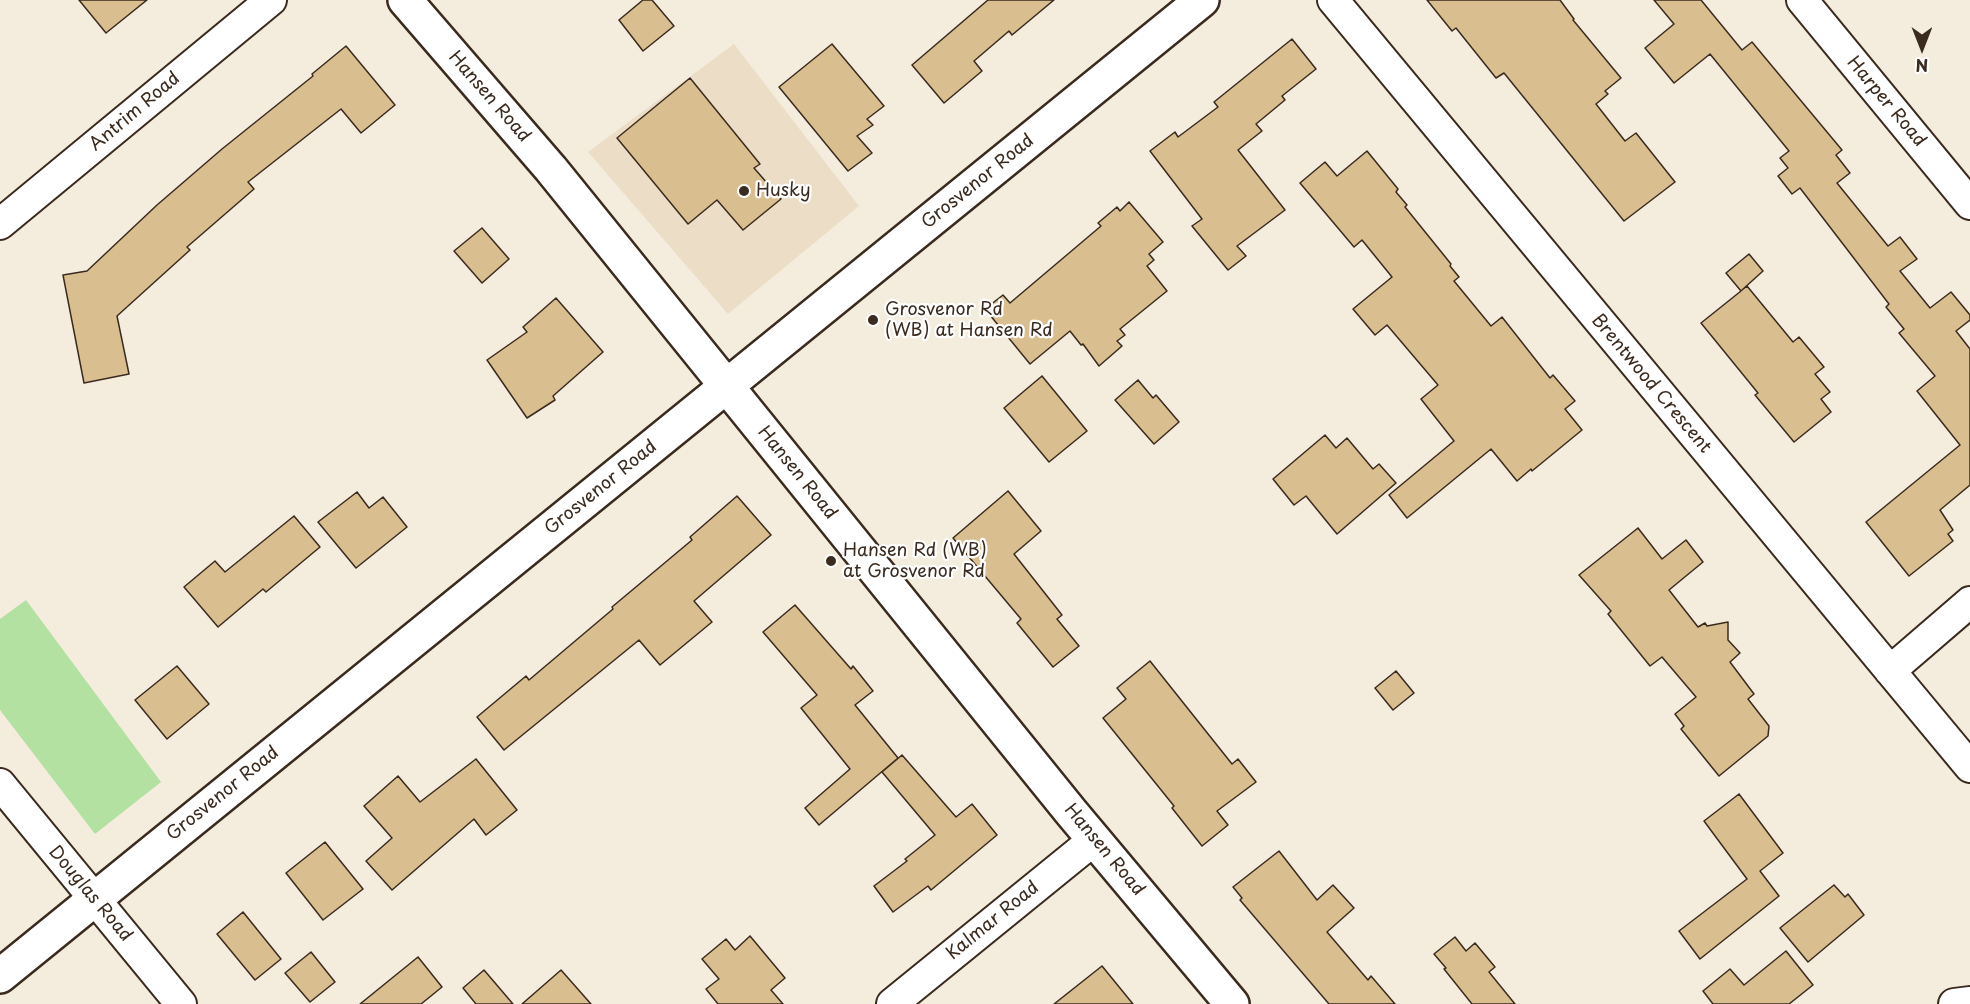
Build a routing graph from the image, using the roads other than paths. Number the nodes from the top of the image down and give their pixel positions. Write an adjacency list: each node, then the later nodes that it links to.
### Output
1 (271, 0): 7 (street, Antrim Road)
2 (405, 0): 8 (street, Hansen Road)
3 (1202, 0): 8 (street, Grosvenor Road)
4 (1333, 0): 10 (street, Brentwood Crescent)
5 (1802, 0): 6 (street, Harper Road)
6 (1970, 204)
7 (0, 224)
8 (728, 387): 13 (street, Hansen Road); 14 (street, Grosvenor Road)
9 (1970, 602): 10 (street)
10 (1890, 671): 11 (street, Brentwood Crescent)
11 (1970, 767)
12 (0, 784): 14 (street, Douglas Road)
13 (1095, 839): 17 (street, Kalmar Road); 18 (street, Hansen Road)
14 (93, 899): 15 (street, Grosvenor Road); 16 (street, Douglas Road)
15 (0, 976)
16 (181, 1004)
17 (892, 1004)
18 (1232, 1004)

